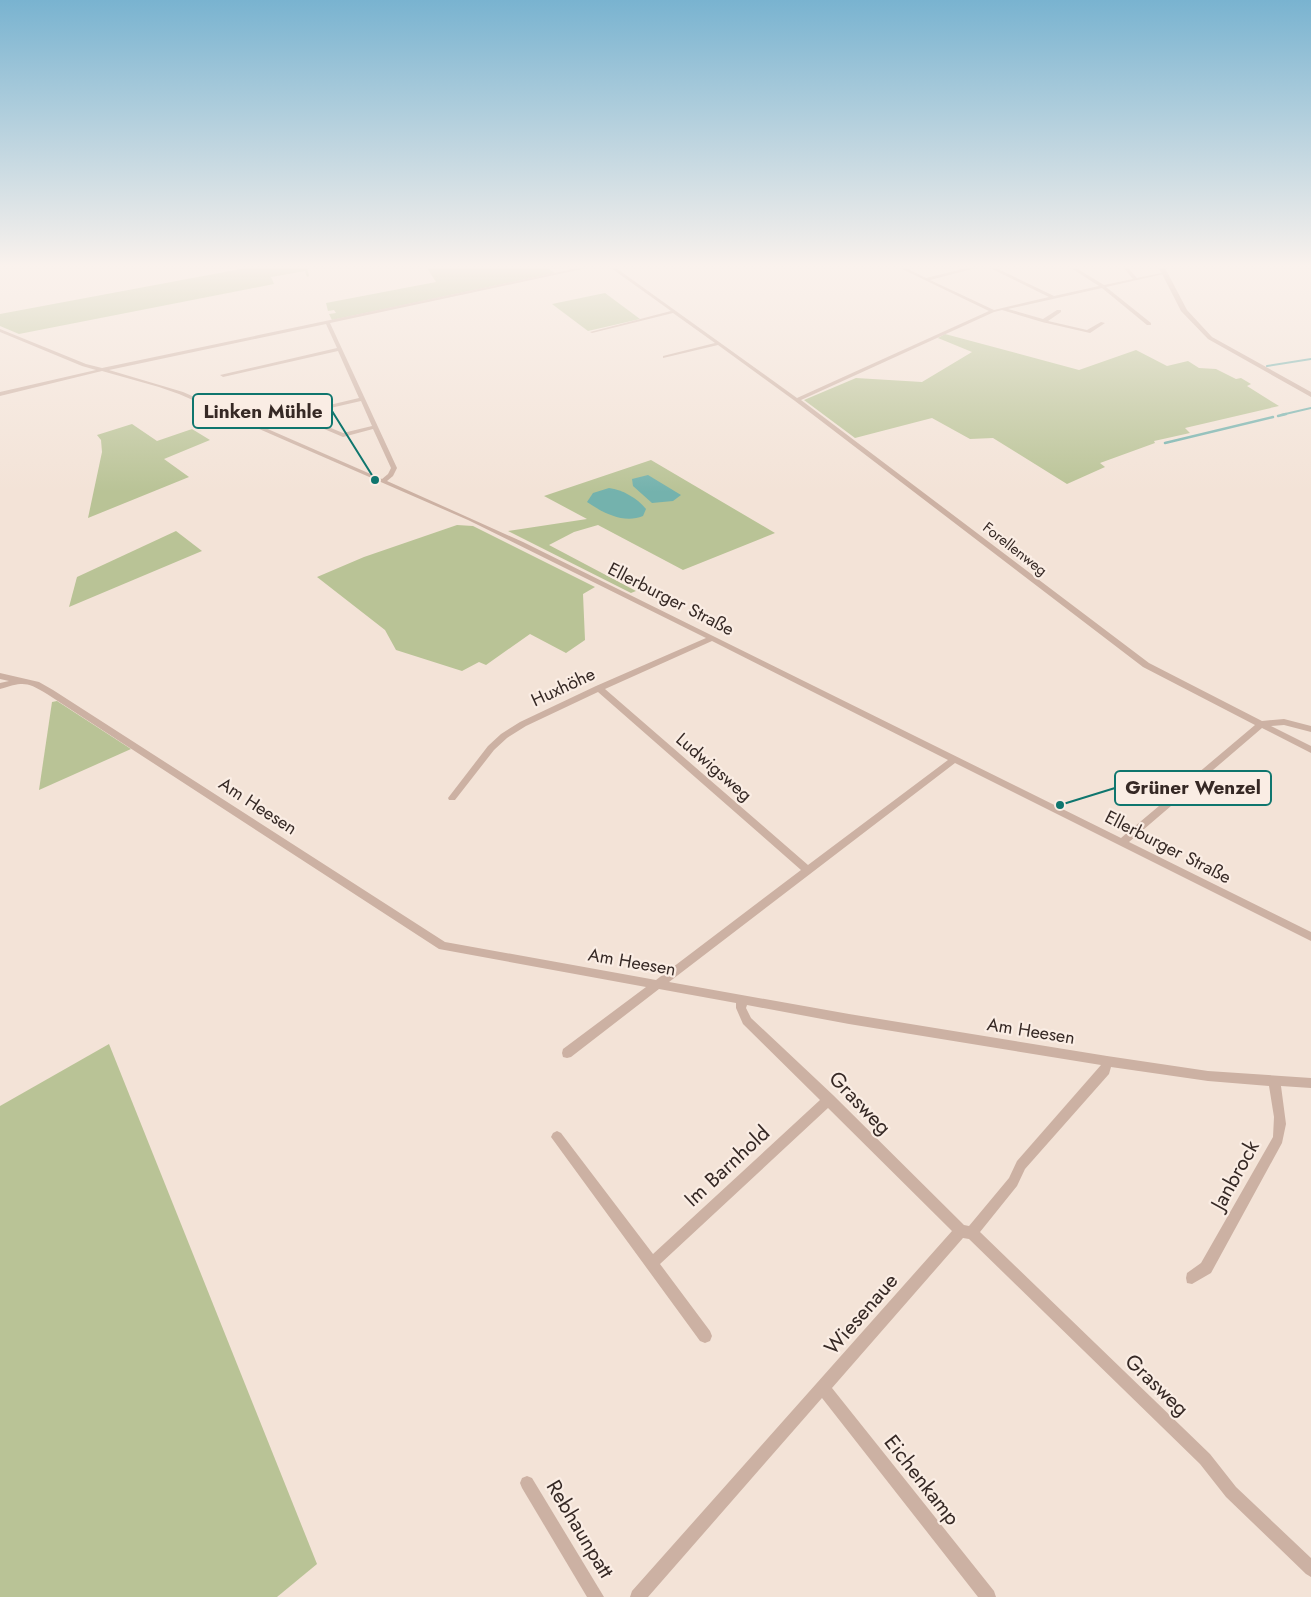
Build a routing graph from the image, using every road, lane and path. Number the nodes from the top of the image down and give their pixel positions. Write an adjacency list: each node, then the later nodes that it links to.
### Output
1 (30, 343): 9 (street, Ellerburger Straße)
2 (231, 343): 9 (street)
3 (337, 343): 7 (street)
4 (924, 343): 14 (street)
5 (1218, 343): 12 (street)
6 (718, 344): 8 (street); 14 (street, Forellenweg)
7 (340, 349): 10 (street); 13 (street)
8 (665, 357)
9 (102, 370): 11 (street); 16 (street, Ellerburger Straße)
10 (223, 375)
11 (0, 394)
12 (1311, 395)
13 (362, 398): 15 (street); 15 (street)
14 (797, 400): 22 (street, Forellenweg)
15 (376, 427): 16 (street)
16 (383, 481): 17 (street, Ellerburger Straße)
17 (713, 638): 21 (street, Huxhöhe); 25 (street, Ellerburger Straße)
18 (0, 676): 19 (street, Am Heesen)
19 (19, 680): 20 (street); 30 (street, Am Heesen)
20 (0, 686)
21 (599, 688): 26 (street, Huxhöhe); 28 (street, Ludwigsweg)
22 (1260, 724): 23 (street); 24 (street, Forellenweg); 27 (street)
23 (1311, 729)
24 (1311, 750)
25 (955, 759): 27 (street, Ellerburger Straße); 28 (street)
26 (452, 798)
27 (1122, 842): 29 (street, Ellerburger Straße)
28 (808, 870): 30 (street)
29 (1311, 936)
30 (658, 984): 31 (street, Am Heesen); 32 (street)
31 (742, 999): 33 (street, Am Heesen); 36 (street, Grasweg)
32 (566, 1053)
33 (1107, 1061): 34 (street, Am Heesen); 38 (street, Wiesenaue)
34 (1274, 1080): 35 (street, Am Heesen); 40 (street, Janbrock)
35 (1311, 1083)
36 (829, 1099): 38 (street, Grasweg); 39 (street, Im Barnhold)
37 (557, 1137): 39 (street)
38 (966, 1232): 42 (street, Wiesenaue); 44 (street, Grasweg)
39 (652, 1263): 41 (street)
40 (1192, 1278)
41 (705, 1336)
42 (823, 1388): 46 (street, Wiesenaue); 47 (street, Eichenkamp)
43 (527, 1483): 45 (street, Rebhaunpatt)
44 (1311, 1569)
45 (596, 1597)
46 (638, 1597)
47 (988, 1597)

